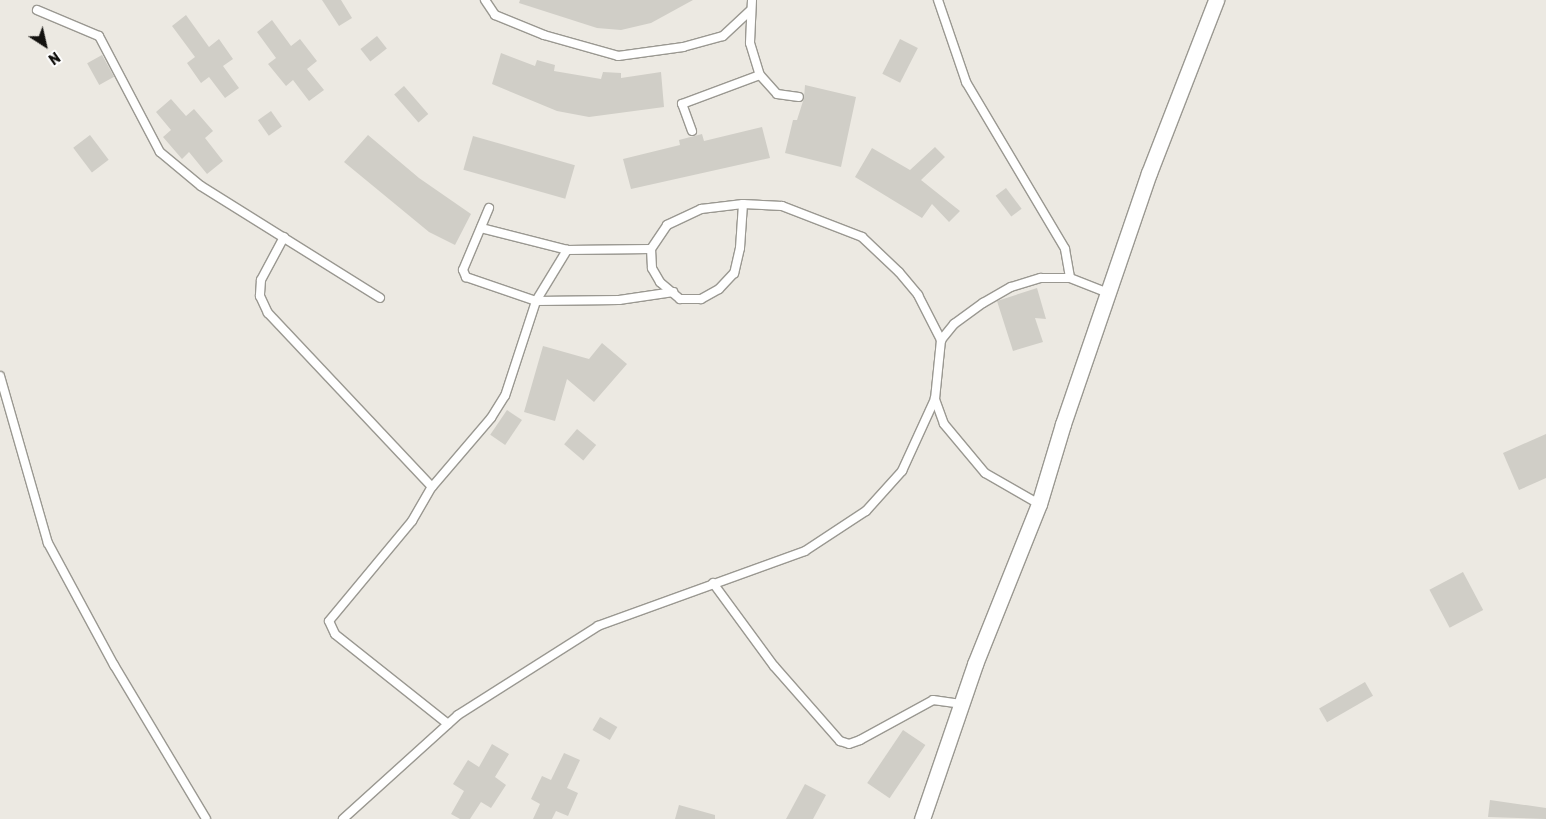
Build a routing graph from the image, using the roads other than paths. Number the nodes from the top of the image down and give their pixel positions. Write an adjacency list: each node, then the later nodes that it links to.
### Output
1 (485, 0): 6 (lane)
2 (752, 0): 6 (lane)
3 (938, 0): 16 (lane)
4 (1216, 0): 18 (street)
5 (37, 10): 13 (lane)
6 (750, 11): 7 (lane)
7 (760, 74): 8 (lane); 9 (lane)
8 (799, 97)
9 (692, 131)
10 (743, 204): 14 (lane); 17 (lane); 21 (lane)
11 (489, 208): 12 (lane)
12 (481, 228): 15 (lane); 20 (lane)
13 (284, 237): 19 (lane); 24 (lane)
14 (651, 249): 15 (lane); 17 (lane)
15 (567, 250): 20 (lane)
16 (1070, 278): 18 (lane); 21 (lane)
17 (673, 292): 20 (lane)
18 (1108, 293): 25 (street)
19 (380, 298)
20 (536, 301): 24 (lane)
21 (941, 340): 23 (lane)
22 (0, 376): 29 (lane)
23 (935, 399): 25 (lane); 26 (lane)
24 (432, 487): 28 (lane)
25 (1039, 504): 27 (street)
26 (713, 583): 27 (lane); 28 (lane)
27 (961, 704): 31 (street)
28 (448, 724): 30 (lane)
29 (206, 819)
30 (343, 819)
31 (922, 819)

